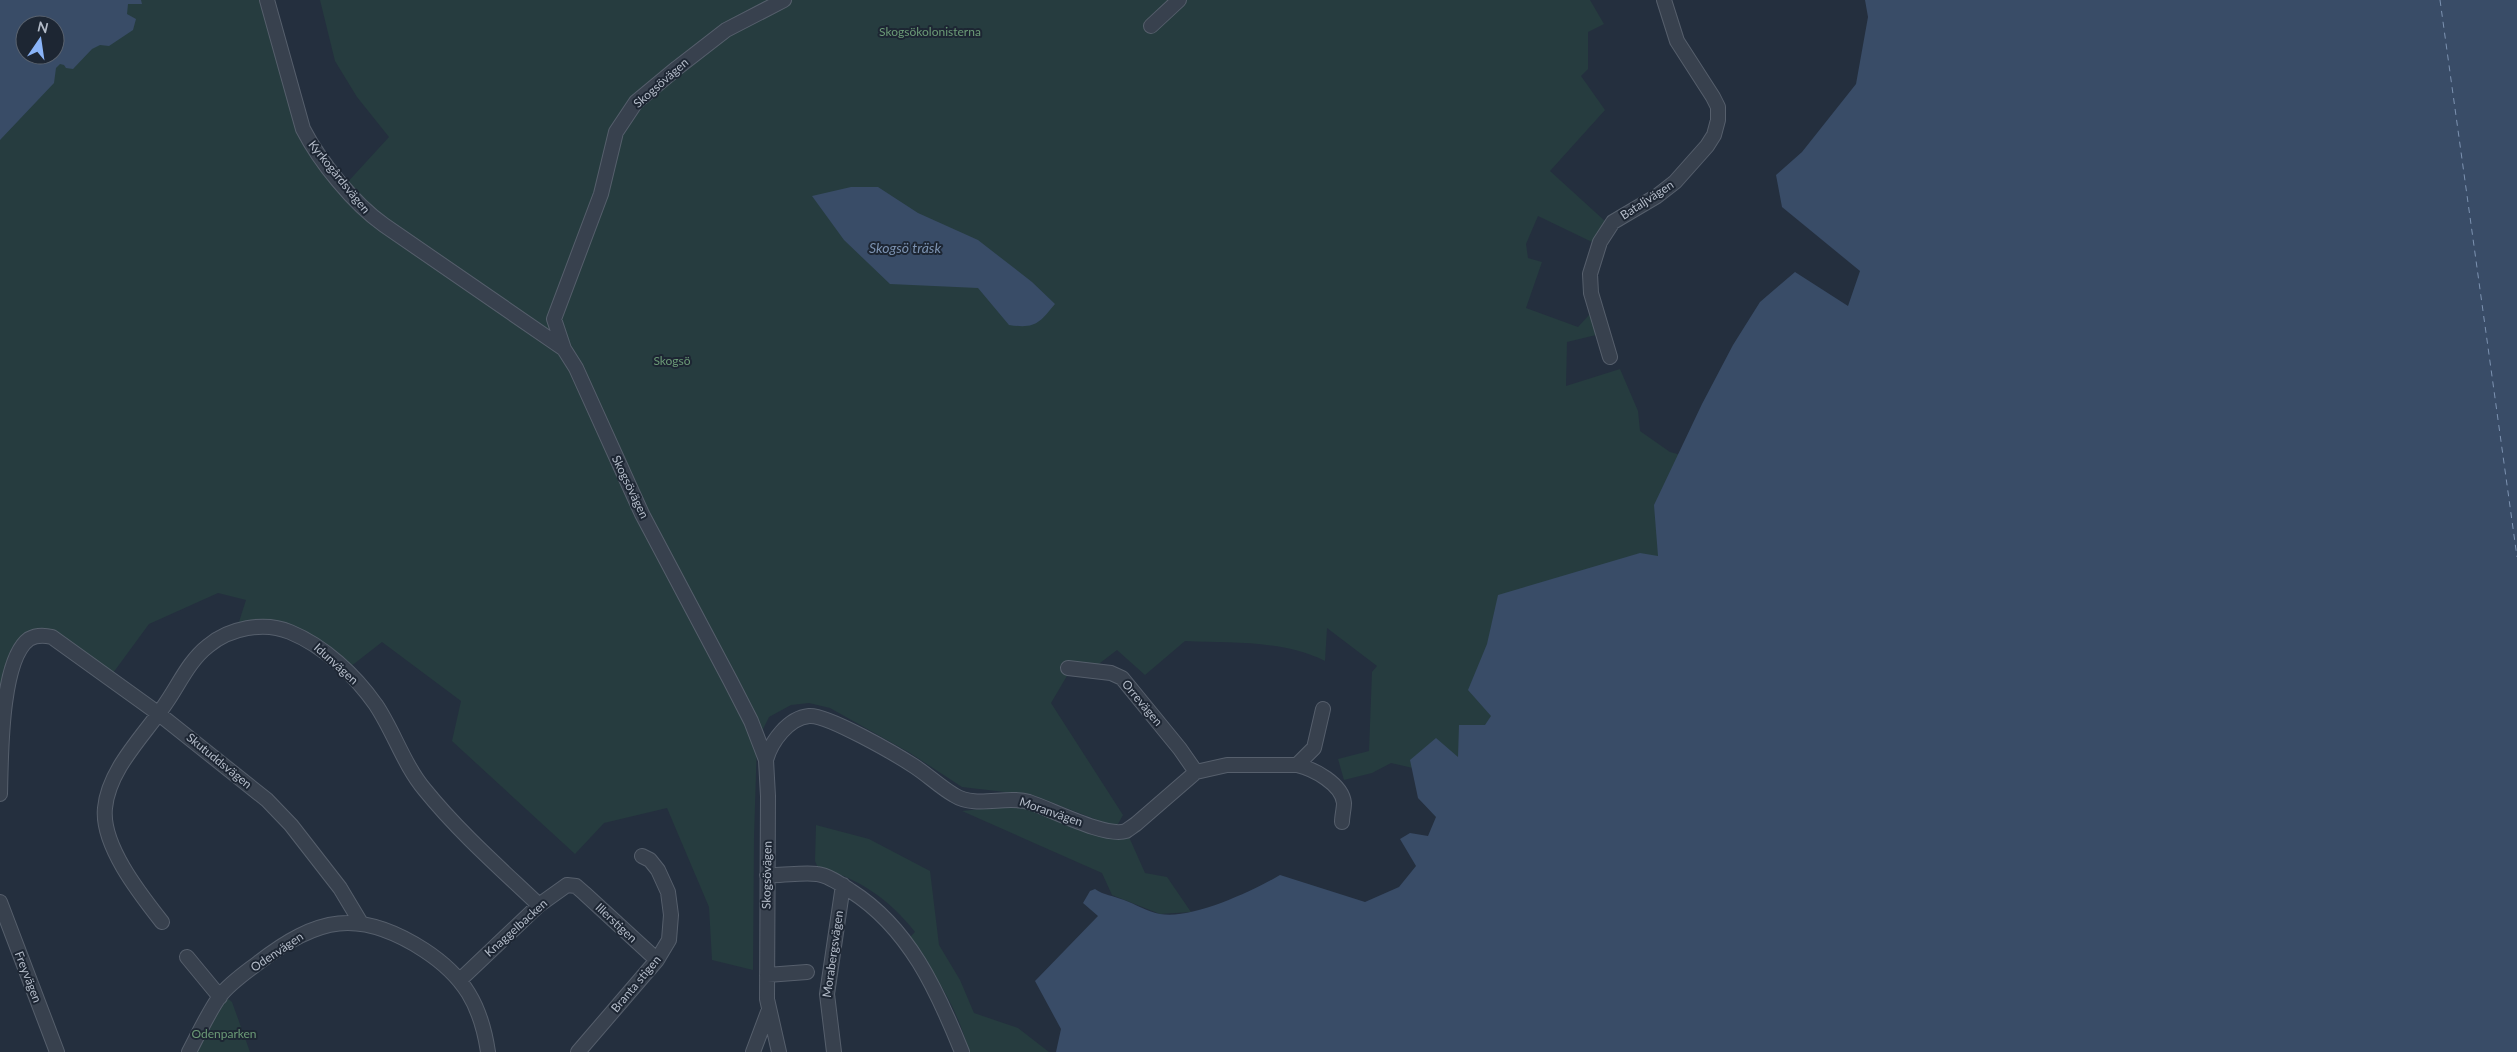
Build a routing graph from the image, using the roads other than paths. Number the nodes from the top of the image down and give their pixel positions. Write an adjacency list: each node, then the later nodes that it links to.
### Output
1 (267, 0): 6 (street, Kyrkogårdsvägen)
2 (784, 0): 6 (street, Skogsövägen)
3 (1178, 0): 5 (street)
4 (1664, 0): 7 (street, Bataljvägen)
5 (1151, 26)
6 (564, 349): 11 (street, Skogsövägen)
7 (1610, 357)
8 (1068, 668): 13 (street, Orrevägen)
9 (1323, 708): 12 (street)
10 (159, 714): 14 (street, Skutuddsvägen); 21 (street, Idunvägen); 22 (street, Idunvägen); 23 (street, Skutuddsvägen)
11 (766, 760): 13 (street, Moranvägen); 17 (street, Skogsövägen)
12 (1297, 765): 13 (street, Moranvägen); 15 (street, Moranvägen)
13 (1196, 772)
14 (0, 794)
15 (1342, 822)
16 (642, 856): 25 (street, Branta stigen)
17 (767, 875): 18 (street); 27 (street, Skogsövägen)
18 (843, 885): 37 (street, Morabergsvägen); 38 (street)
19 (576, 886): 21 (street, Knaggelbacken); 25 (street, Illerstigen)
20 (0, 902): 31 (street, Freyvägen)
21 (539, 905): 28 (street, Knaggelbacken)
22 (162, 922)
23 (360, 923): 28 (street, Odenvägen); 29 (street, Odenvägen)
24 (187, 957): 29 (street)
25 (657, 960): 34 (street, Branta stigen)
26 (807, 972): 27 (street)
27 (767, 975): 30 (street, Skogsövägen)
28 (461, 979): 33 (street, Odenvägen)
29 (220, 997): 32 (street, Odenvägen)
30 (768, 1012): 35 (street); 36 (street, Skogsövägen)
31 (57, 1052)
32 (188, 1052)
33 (488, 1052)
34 (578, 1052)
35 (754, 1052)
36 (780, 1052)
37 (834, 1052)
38 (962, 1052)

